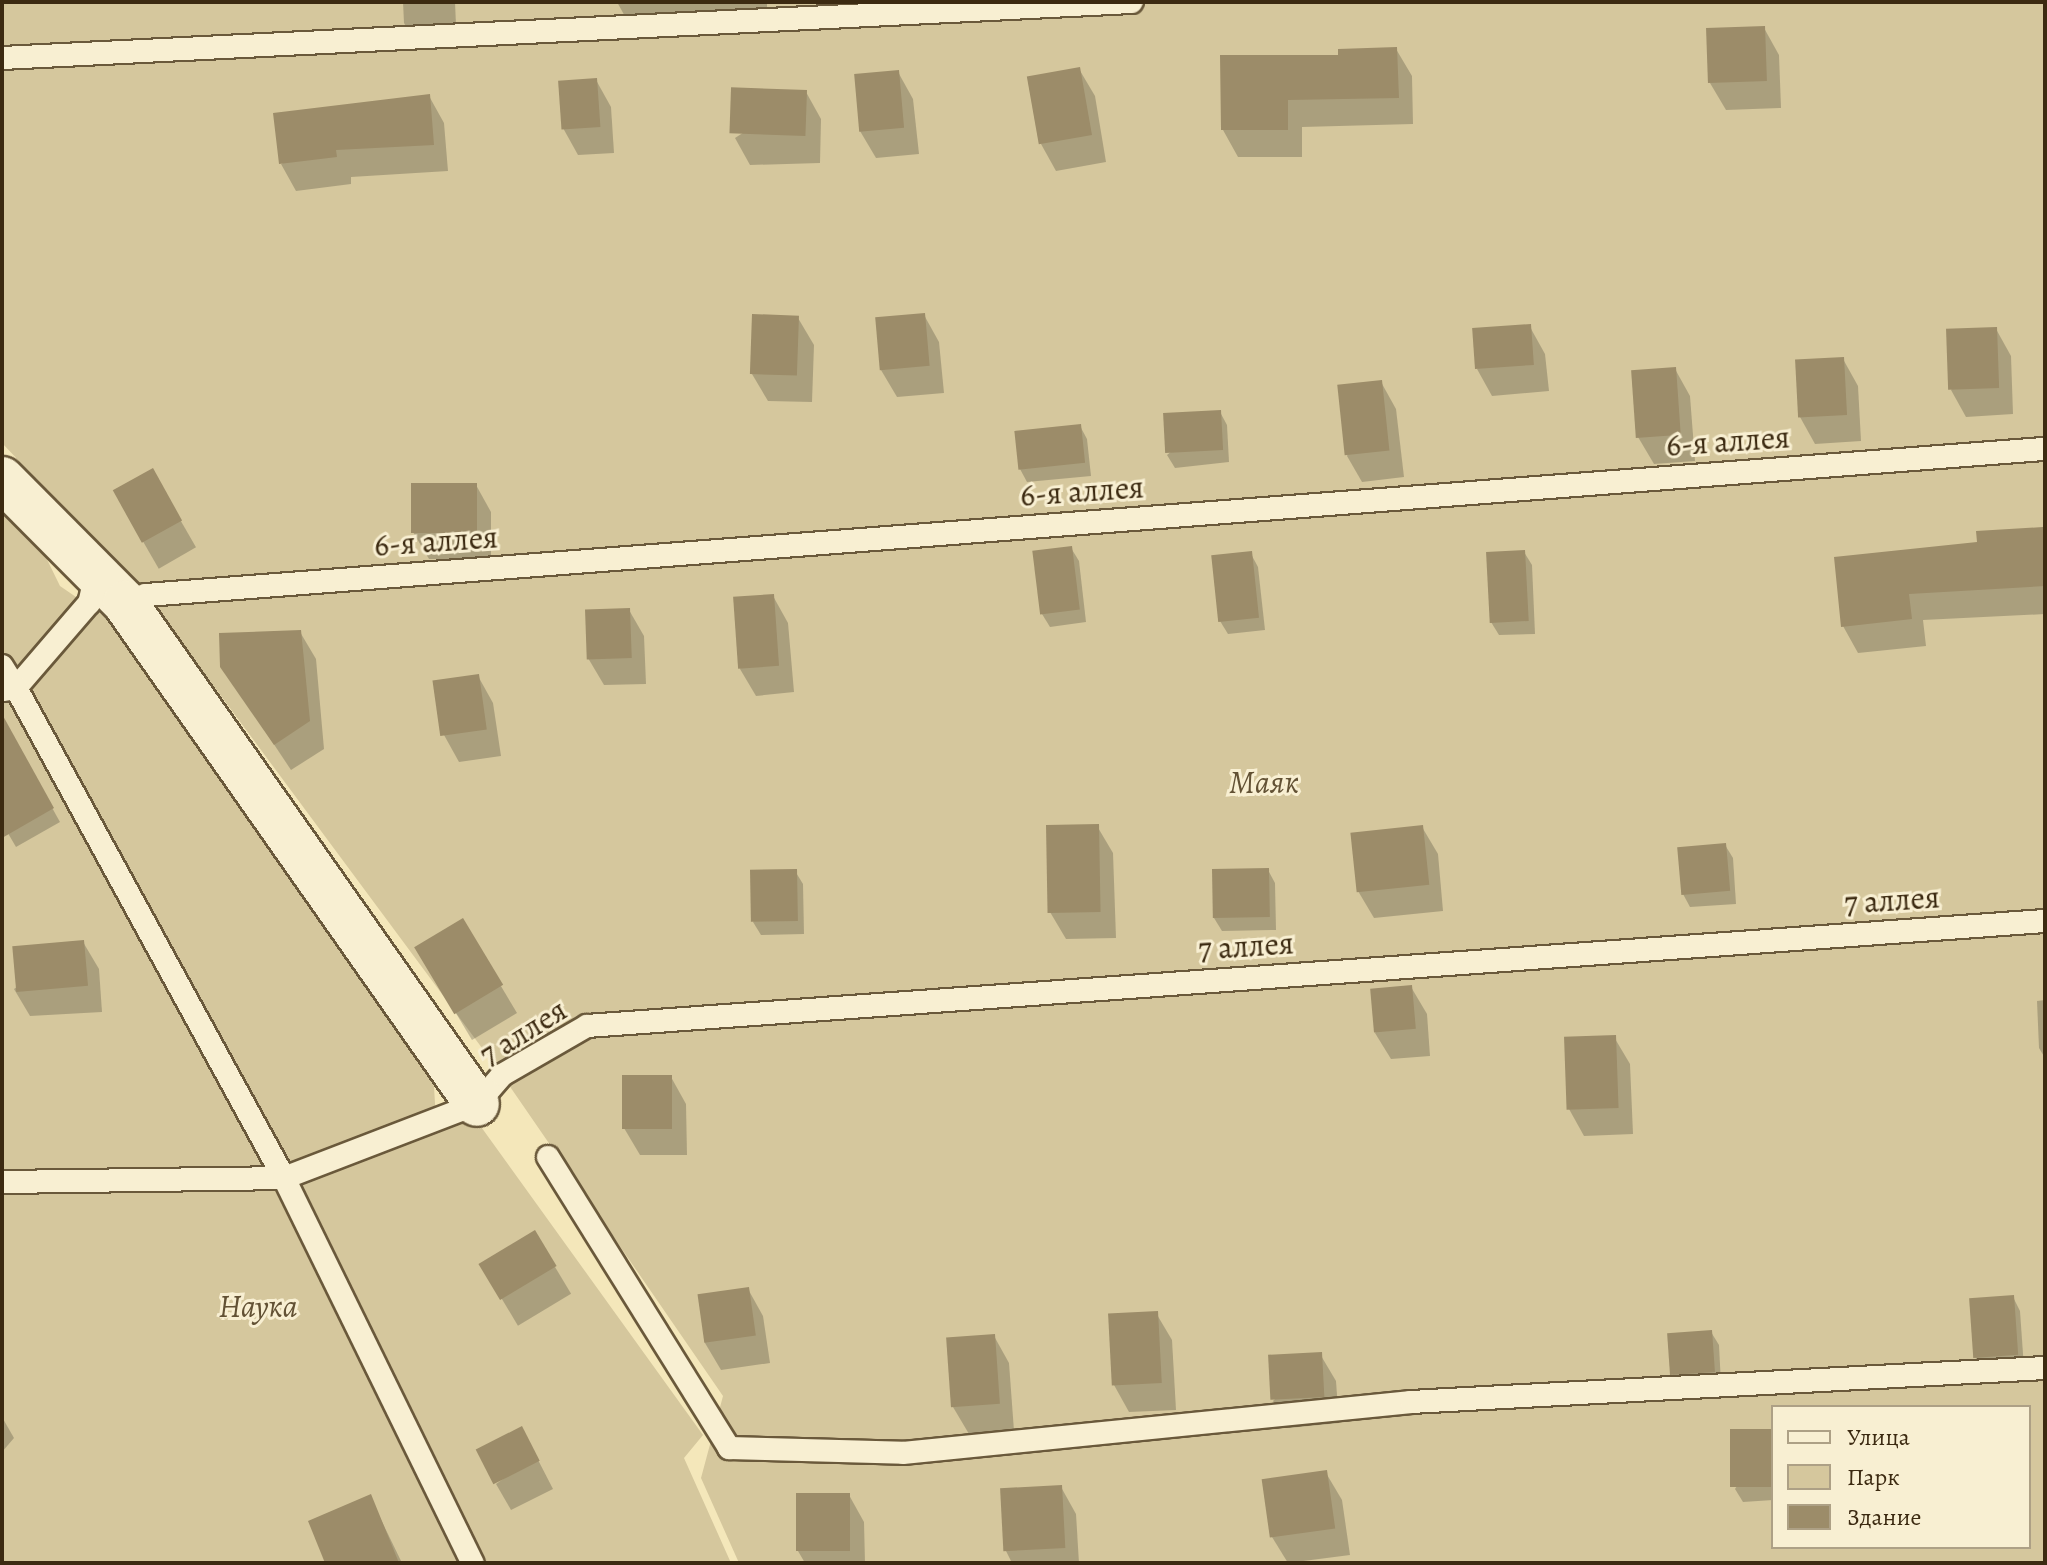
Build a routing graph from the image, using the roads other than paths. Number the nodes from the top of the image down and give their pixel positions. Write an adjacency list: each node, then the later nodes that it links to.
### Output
1 (1132, 2): 2 (lane)
2 (2, 58)
3 (2045, 449): 5 (lane, 6-я аллея)
4 (2, 479): 5 (street)
5 (110, 591): 7 (lane); 9 (street)
6 (2, 666): 7 (lane)
7 (9, 689): 11 (lane)
8 (2045, 921): 9 (lane, 7 аллея)
9 (477, 1104): 11 (lane)
10 (548, 1157): 13 (lane)
11 (284, 1178): 12 (lane); 14 (lane)
12 (2, 1182)
13 (2045, 1368)
14 (473, 1563)

